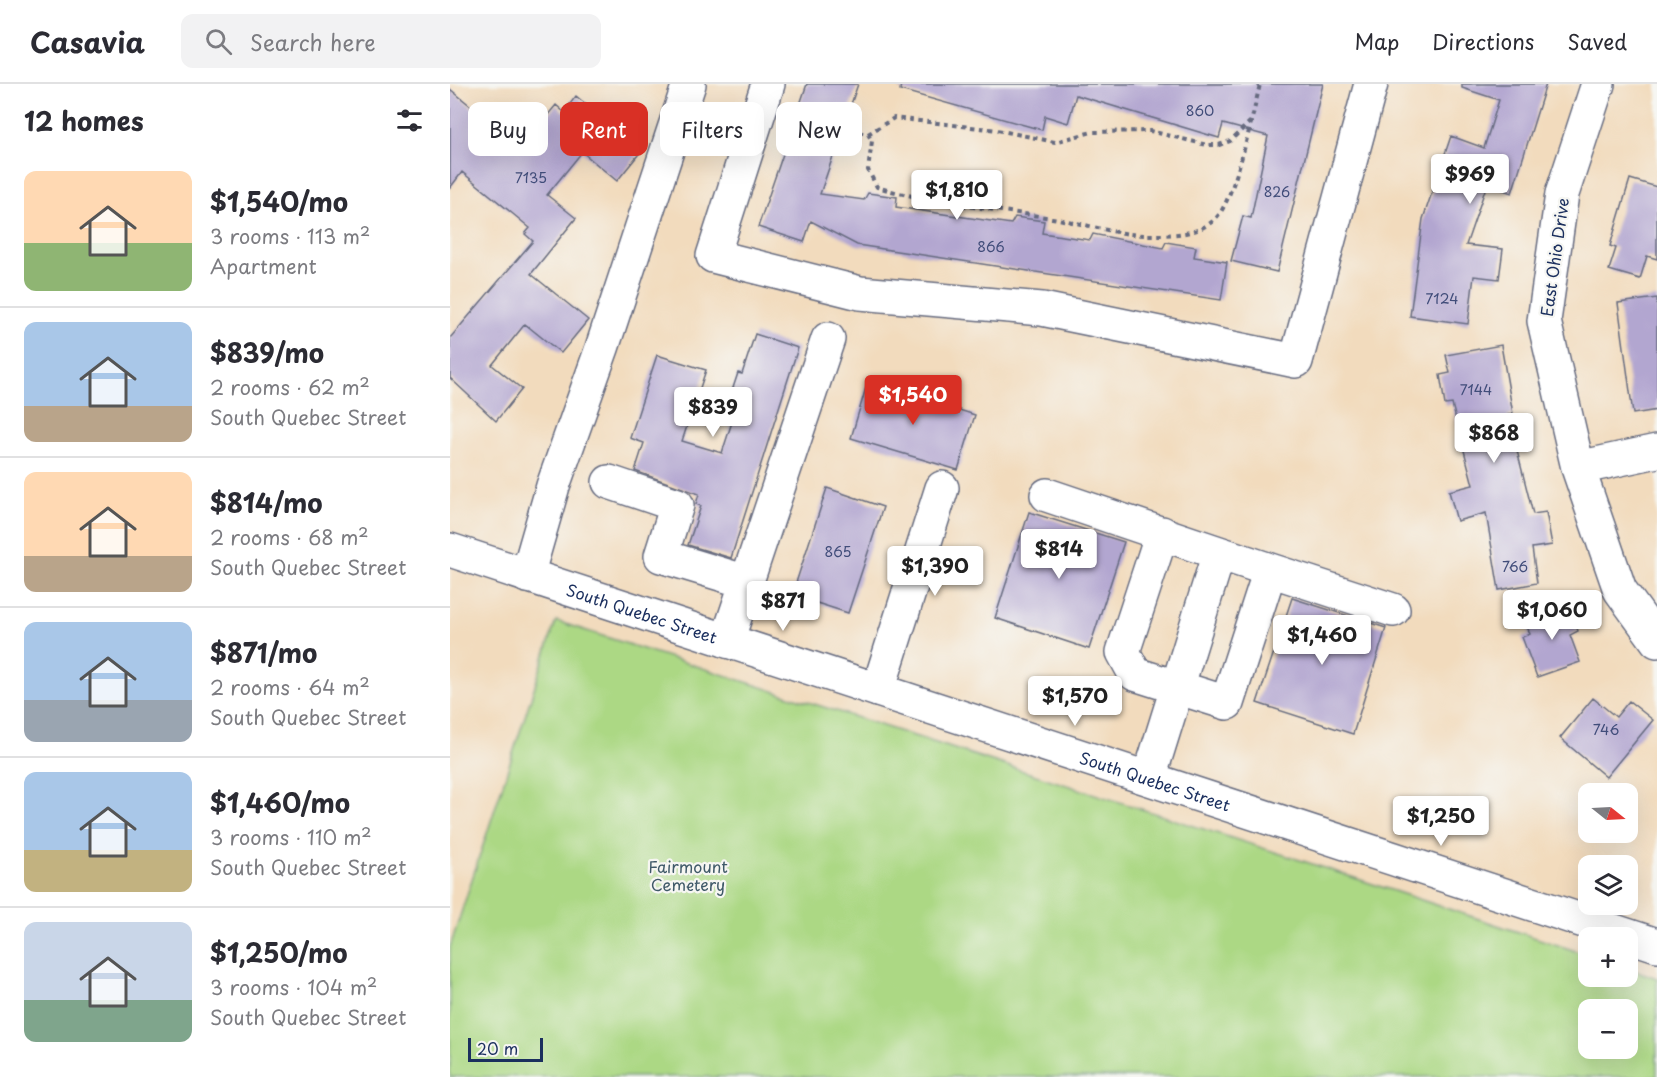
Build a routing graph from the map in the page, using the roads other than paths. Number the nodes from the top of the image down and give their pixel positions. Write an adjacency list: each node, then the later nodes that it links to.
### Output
1 (689, 84): 15 (main road)
2 (768, 84): 3 (main road)
3 (1371, 84)
4 (1598, 84): 7 (main road, East Ohio Drive)
5 (828, 339): 16 (main road)
6 (1657, 451): 7 (main road)
7 (1578, 468): 19 (main road, East Ohio Drive)
8 (609, 482): 16 (main road)
9 (942, 488): 21 (main road)
10 (1047, 495): 11 (main road)
11 (1162, 533): 13 (main road); 20 (main road)
12 (450, 550): 15 (main road, South Quebec Street)
13 (1219, 553): 14 (main road); 20 (main road)
14 (1270, 570): 17 (main road); 20 (main road)
15 (527, 576): 18 (main road, South Quebec Street)
16 (747, 582): 18 (main road)
17 (1392, 610)
18 (727, 641): 21 (main road, South Quebec Street)
19 (1657, 641)
20 (1177, 688): 22 (main road)
21 (878, 690): 22 (main road, South Quebec Street)
22 (1149, 778): 23 (main road, South Quebec Street)
23 (1657, 945)

